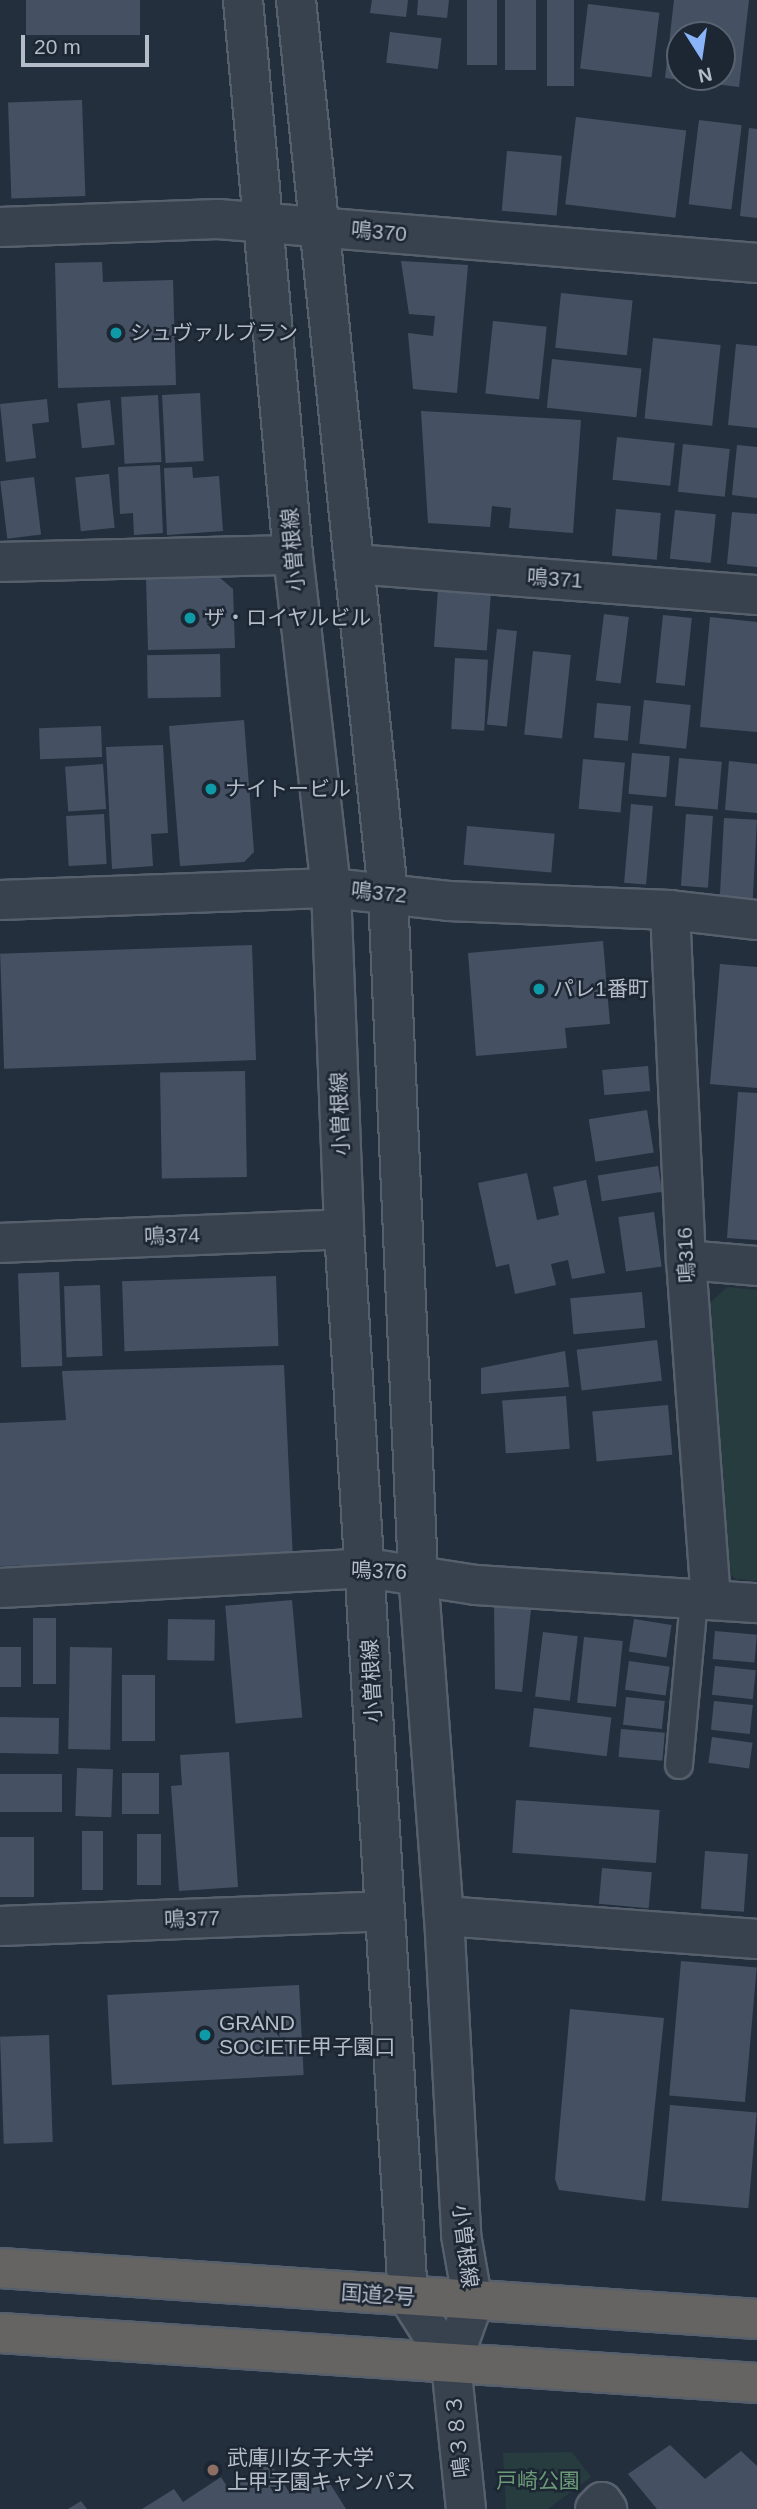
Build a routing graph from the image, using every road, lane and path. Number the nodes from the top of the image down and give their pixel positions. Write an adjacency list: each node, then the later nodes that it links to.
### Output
1 (243, 0): 3 (street, 小曽根線)
2 (296, 0): 5 (street, 小曽根線)
3 (266, 223): 4 (street, 鳴370); 5 (street, 鳴370); 7 (street, 小曽根線)
4 (0, 227)
5 (320, 227): 6 (street, 鳴370); 9 (street, 小曽根線)
6 (757, 263)
7 (293, 555): 8 (street); 11 (street, 小曽根線)
8 (0, 562)
9 (354, 564): 10 (street, 鳴371); 12 (street, 小曽根線)
10 (757, 595)
11 (331, 888): 12 (street, 鳴372); 13 (street, 鳴372); 16 (street, 小曽根線)
12 (388, 894): 14 (street, 鳴372); 21 (street, 小曽根線)
13 (0, 900)
14 (670, 910): 15 (street, 鳴372); 18 (street, 鳴316)
15 (757, 920)
16 (344, 1229): 17 (street, 鳴374); 20 (street, 小曽根線)
17 (0, 1243)
18 (686, 1260): 19 (street); 23 (street, 鳴316)
19 (757, 1266)
20 (367, 1568): 21 (street, 鳴376); 22 (street, 鳴376); 26 (street, 小曽根線)
21 (418, 1573): 23 (street, 鳴376); 27 (street, 小曽根線)
22 (0, 1588)
23 (703, 1599): 24 (street, 鳴376); 25 (lane)
24 (757, 1603)
25 (679, 1765)
26 (385, 1911): 28 (street, 鳴377); 31 (street, 小曽根線)
27 (444, 1916): 29 (street); 32 (street, 小曽根線)
28 (0, 1926)
29 (757, 1939)
30 (0, 2268): 31 (highway, 国道2号)
31 (408, 2296): 32 (highway, 国道2号); 35 (street, 小曽根線)
32 (473, 2303): 33 (highway, 国道2号); 35 (street, 小曽根線)
33 (757, 2319)
34 (0, 2333): 35 (highway)
35 (451, 2364): 36 (highway); 37 (street, 鳴３８３)
36 (757, 2383)
37 (466, 2509)
38 (595, 2509): 39 (street)
39 (607, 2509)

